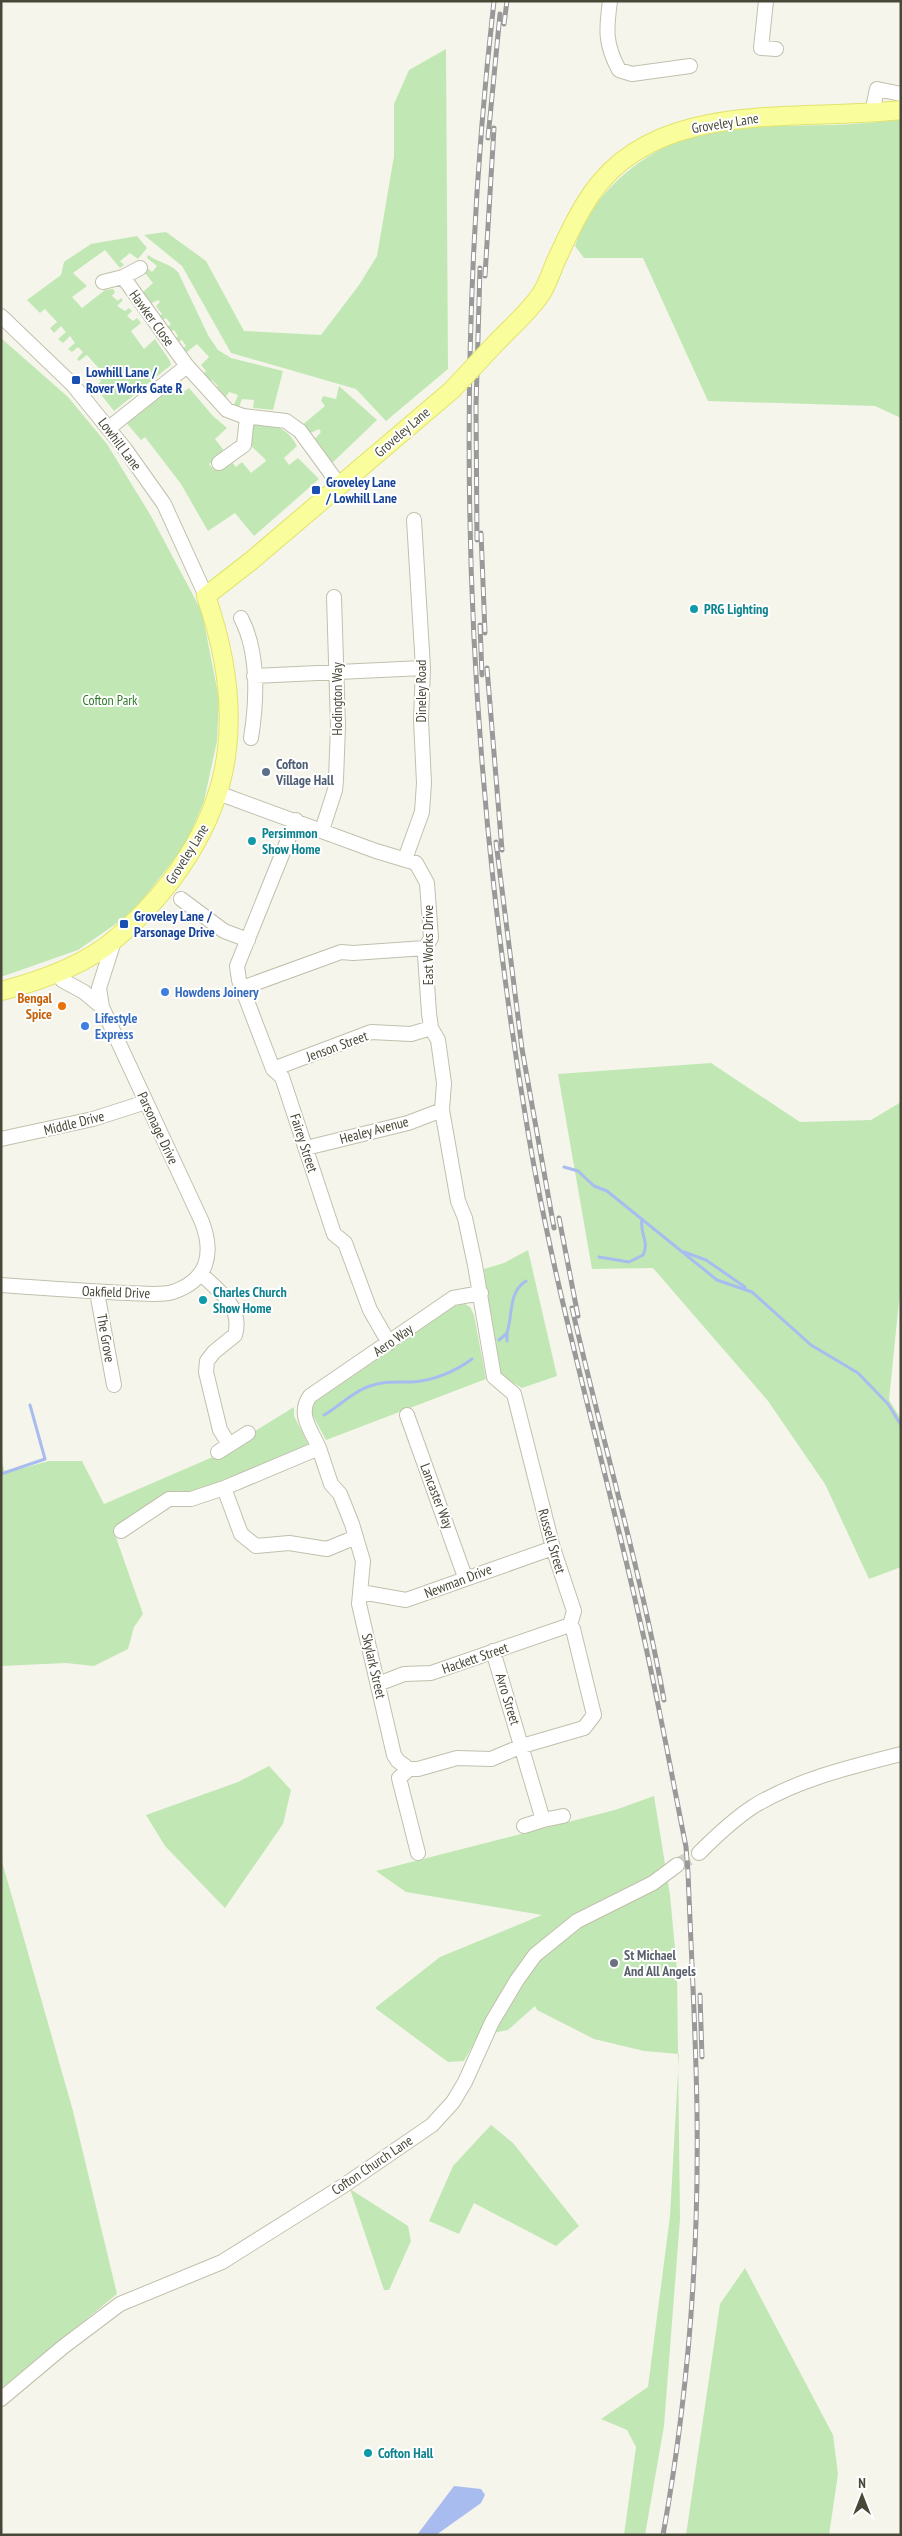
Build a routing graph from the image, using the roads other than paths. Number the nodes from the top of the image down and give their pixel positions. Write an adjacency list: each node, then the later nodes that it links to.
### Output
1 (610, 1): 4 (street)
2 (766, 1): 3 (street)
3 (776, 49)
4 (690, 66)
5 (901, 94): 7 (street)
6 (901, 110): 7 (main road, Groveley Lane)
7 (872, 113): 16 (main road, Groveley Lane, bridge)
8 (140, 268): 9 (street, Hawker Close)
9 (123, 277): 10 (street, Hawker Close); 12 (street, Hawker Close)
10 (103, 282)
11 (1, 316): 14 (street, Lowhill Lane)
12 (187, 366): 13 (street, Hawker Close); 14 (street)
13 (247, 417): 15 (street); 16 (street, Hawker Close)
14 (109, 428): 18 (street, Lowhill Lane)
15 (219, 463)
16 (340, 486): 18 (main road, Groveley Lane)
17 (414, 520): 21 (street, Dineley Road)
18 (206, 596): 25 (main road, Groveley Lane)
19 (334, 597): 22 (street, Hodington Way)
20 (241, 618): 23 (street)
21 (423, 668): 22 (street); 28 (street, Dineley Road)
22 (337, 672): 23 (street); 27 (street, Hodington Way)
23 (254, 676): 24 (street)
24 (251, 738)
25 (218, 793): 26 (street, East Works Drive); 30 (main road, Groveley Lane)
26 (296, 820): 27 (street, East Works Drive); 31 (street, Fairey Street)
27 (322, 830): 28 (street, East Works Drive)
28 (405, 859): 32 (street, East Works Drive)
29 (181, 899): 31 (street)
30 (114, 940): 33 (main road, Groveley Lane); 34 (street, Parsonage Drive)
31 (248, 940): 35 (street, Fairey Street)
32 (425, 948): 35 (street); 39 (street, East Works Drive)
33 (58, 972): 36 (main road, Groveley Lane); 37 (street, Parsonage Drive)
34 (101, 977): 37 (street, Parsonage Drive); 38 (street, Parsonage Drive)
35 (242, 988): 40 (street, Fairey Street)
36 (1, 991)
37 (84, 992): 38 (street, Parsonage Drive)
38 (102, 1007): 41 (street, Parsonage Drive)
39 (431, 1028): 40 (street, Jenson Street); 42 (street, East Works Drive)
40 (273, 1069): 44 (street, Fairey Street)
41 (146, 1102): 43 (street, Middle Drive); 45 (street, Parsonage Drive)
42 (442, 1110): 44 (street, Healey Avenue); 48 (street, East Works Drive)
43 (1, 1139)
44 (306, 1148): 49 (street, Fairey Street)
45 (201, 1274): 47 (street, Oakfield Drive); 53 (street)
46 (1, 1285): 47 (street, Oakfield Drive)
47 (97, 1292): 50 (street, The Grove)
48 (481, 1293): 49 (street, Aero Way); 58 (street, Russell Street)
49 (389, 1343): 51 (street, Aero Way)
50 (114, 1385)
51 (310, 1396): 54 (street, Skylark Street)
52 (406, 1415): 59 (street, Lancaster Way)
53 (248, 1433)
54 (320, 1448): 55 (street); 57 (street, Skylark Street)
55 (224, 1488): 56 (street); 57 (street)
56 (121, 1531)
57 (356, 1537): 60 (street, Skylark Street)
58 (553, 1548): 59 (street, Newman Drive); 61 (street, Russell Street)
59 (465, 1577): 60 (street, Newman Drive)
60 (360, 1592): 63 (street, Skylark Street)
61 (570, 1625): 62 (street, Hackett Street); 64 (street, Russell Street)
62 (493, 1651): 63 (street, Hackett Street); 64 (street, Avro Street)
63 (378, 1684): 66 (street, Skylark Street)
64 (522, 1746): 66 (street); 68 (street, Avro Street)
65 (901, 1754): 71 (street)
66 (409, 1769): 70 (street)
67 (563, 1816): 68 (street)
68 (543, 1820): 69 (street)
69 (524, 1826)
70 (418, 1853)
71 (699, 1853)
72 (677, 1865): 73 (street, Cofton Church Lane)
73 (1, 2399)

